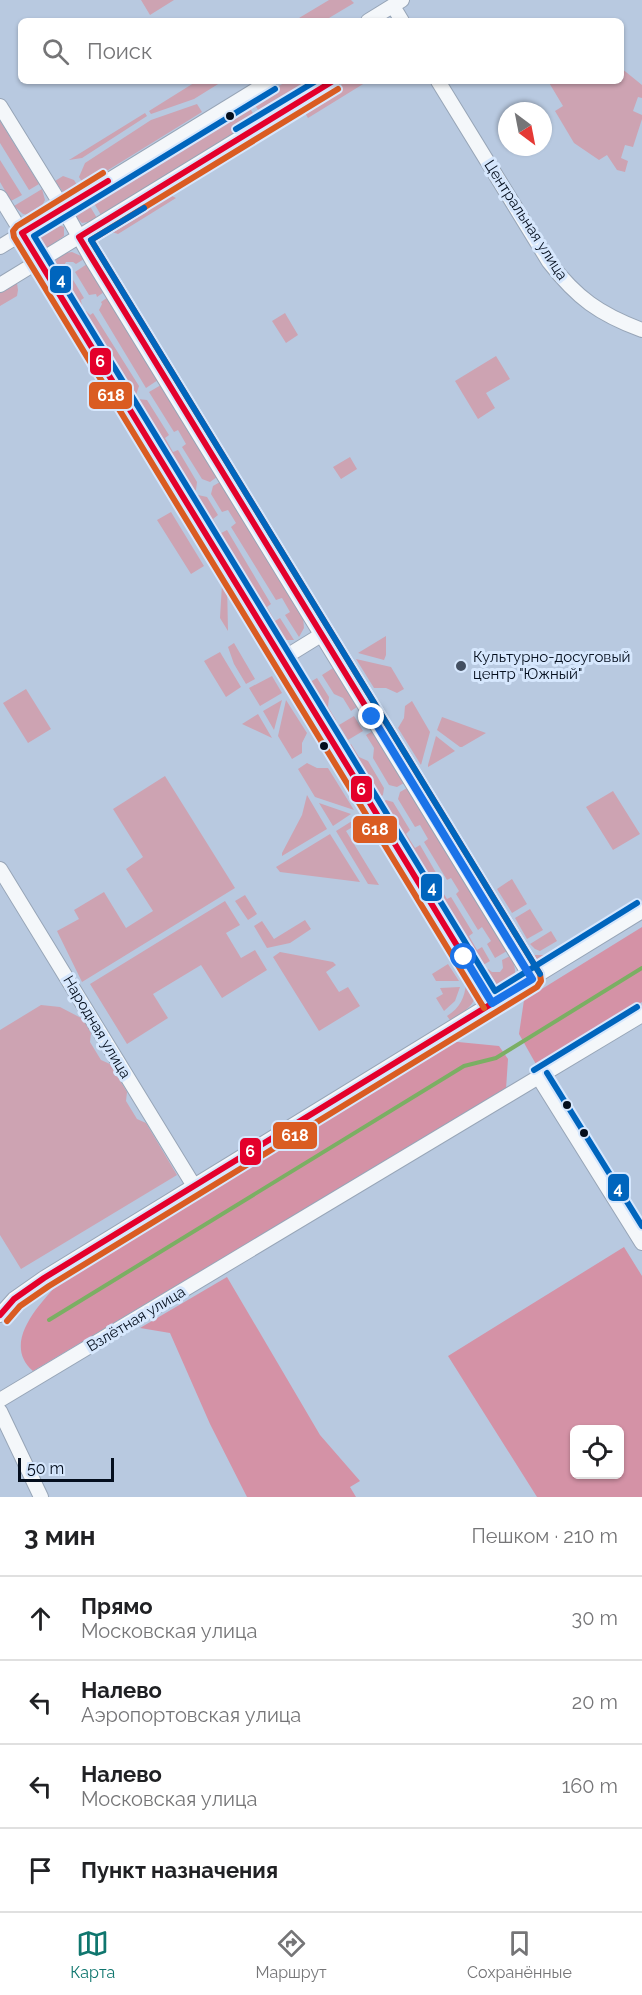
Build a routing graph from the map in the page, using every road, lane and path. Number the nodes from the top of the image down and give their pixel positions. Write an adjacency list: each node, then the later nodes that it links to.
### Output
1 (397, 3): 2 (street); 3 (street)
2 (373, 18)
3 (401, 18)
4 (265, 84): 9 (street)
5 (328, 84): 11 (street)
6 (440, 84): 15 (street, Центральная улица)
7 (0, 106): 9 (street)
8 (0, 197): 10 (street)
9 (63, 208): 10 (street); 11 (street)
10 (22, 233): 12 (street); 13 (street)
11 (79, 237): 13 (street); 16 (street)
12 (0, 247)
13 (38, 261): 14 (street); 17 (street)
14 (0, 285)
15 (642, 330)
16 (321, 635): 17 (street); 20 (street)
17 (282, 659): 21 (street)
18 (0, 869): 24 (street, Народная улица)
19 (642, 911): 20 (street)
20 (532, 979): 21 (street)
21 (492, 1003): 24 (street)
22 (642, 1015): 23 (street, Взлётная улица)
23 (539, 1078): 25 (street); 27 (street, Взлётная улица)
24 (194, 1186): 26 (street)
25 (642, 1244)
26 (0, 1315)
27 (0, 1400)
28 (0, 1411): 29 (street)
29 (41, 1497)

